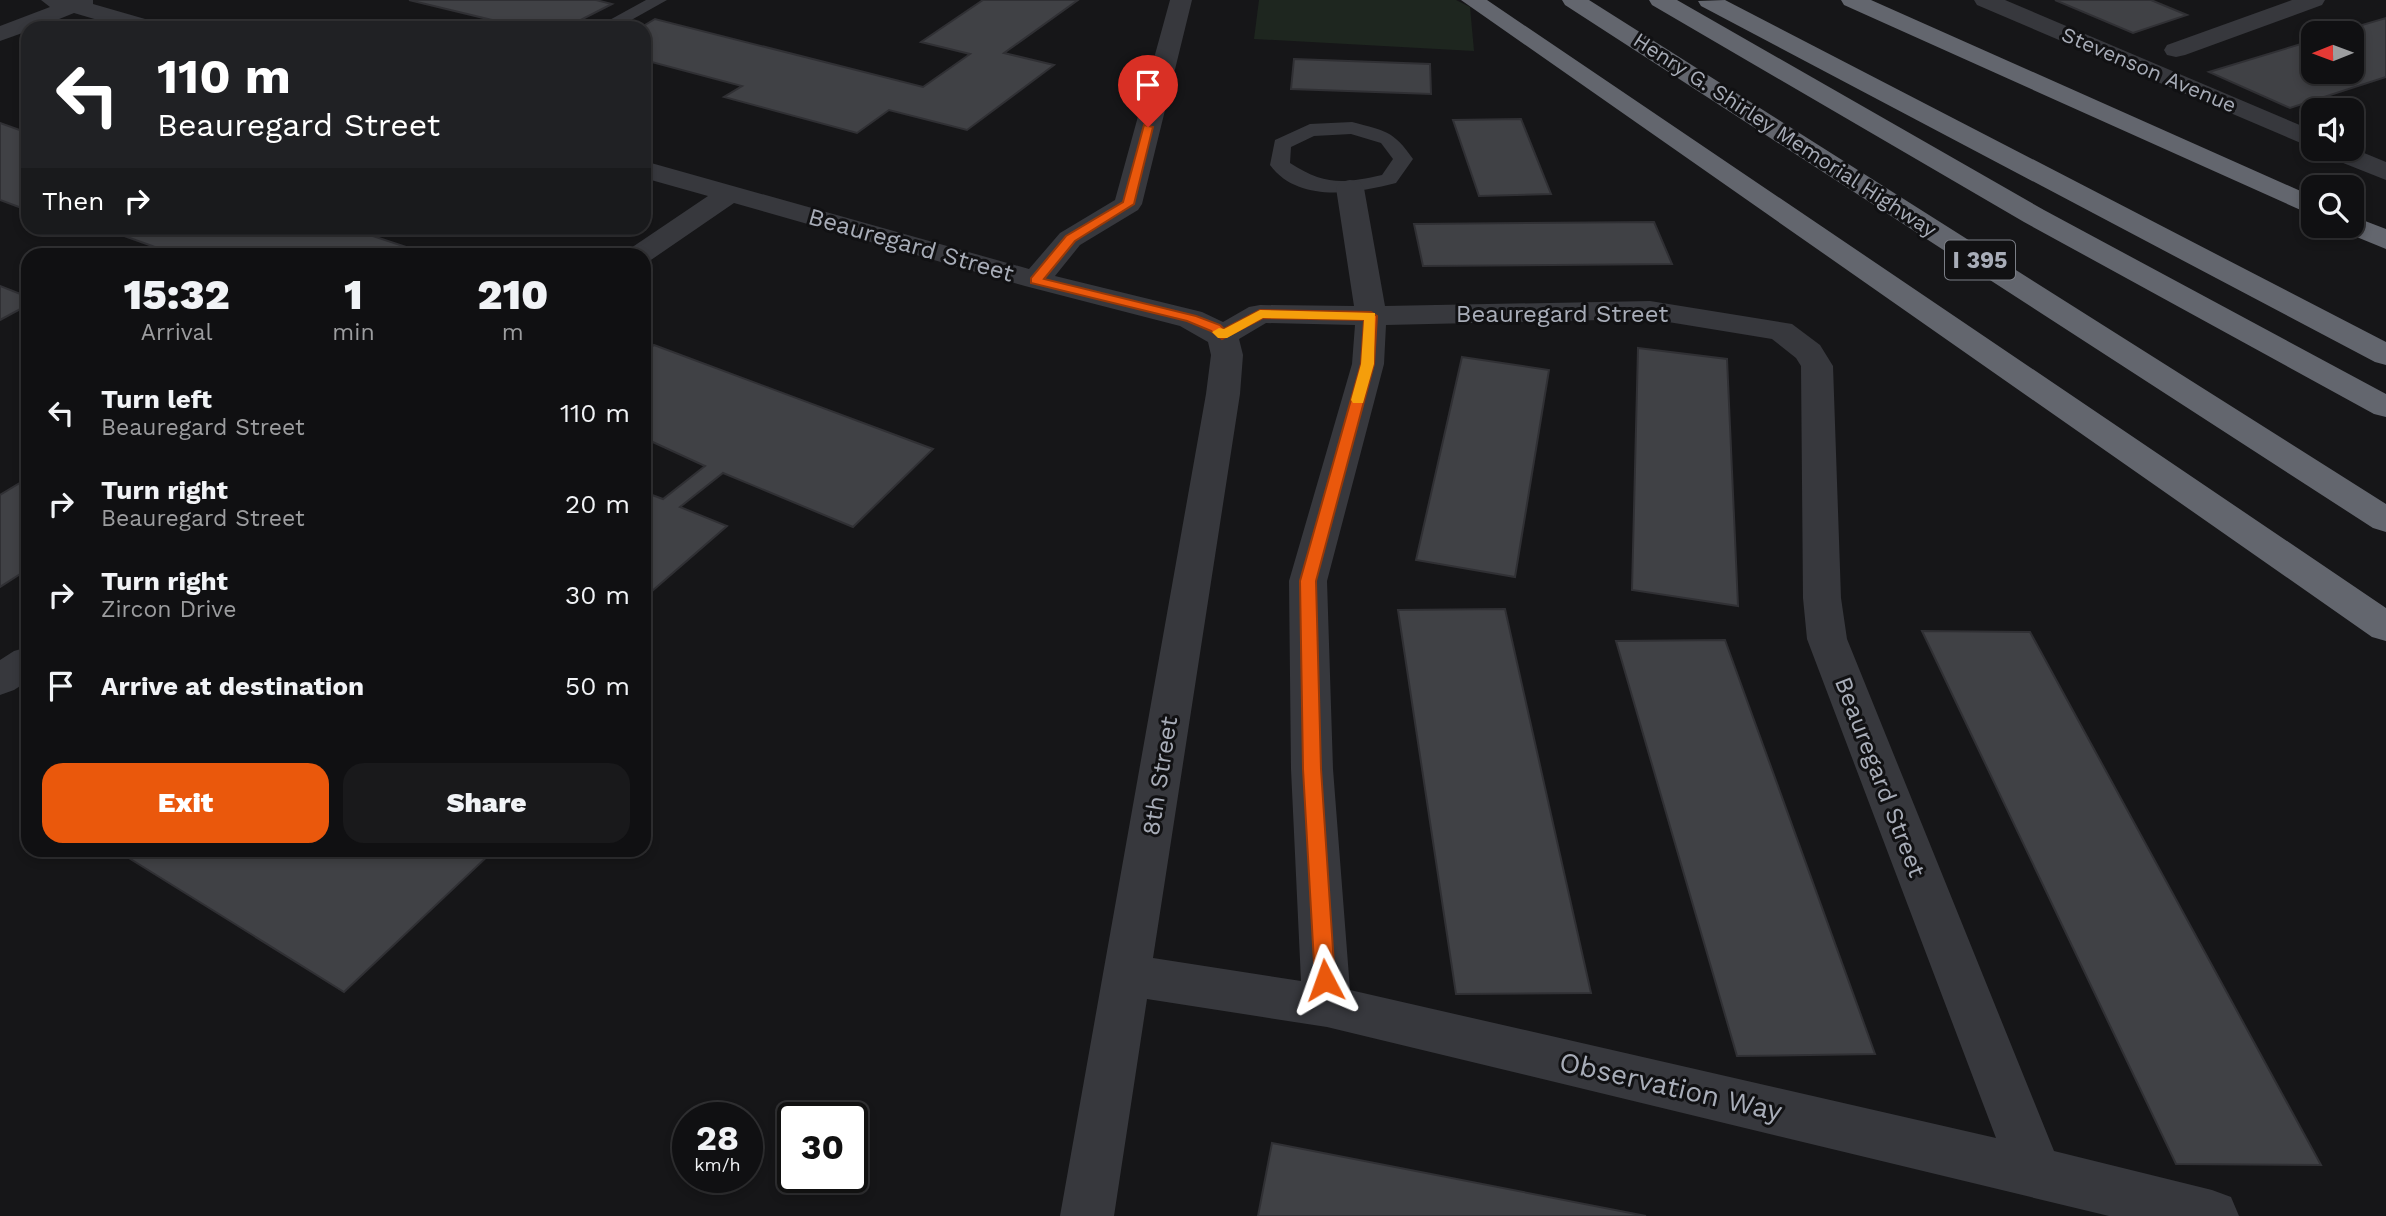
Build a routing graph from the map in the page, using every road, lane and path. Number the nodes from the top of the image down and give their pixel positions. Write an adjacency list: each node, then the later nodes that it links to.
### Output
1 (659, 0): 15 (lane)
2 (1181, 0): 29 (street)
3 (1472, 0): 35 (highway)
4 (1573, 0): 34 (highway, Henry G. Shirley Memorial Highway / I 395)
5 (1660, 0): 33 (highway)
6 (1708, 0): 32 (highway)
7 (1852, 0): 25 (highway)
8 (1985, 0): 19 (street, Stevenson Avenue)
9 (2314, 0): 12 (street)
10 (71, 2): 13 (street); 14 (street)
11 (2238, 4): 12 (street)
12 (2269, 16): 18 (street)
13 (29, 21)
14 (129, 21)
15 (618, 21)
16 (21, 25): 17 (street)
17 (0, 34)
18 (2176, 50)
19 (2301, 135)
20 (2360, 161): 22 (street)
21 (651, 171): 24 (street, Beauregard Street)
22 (2386, 172)
23 (1350, 188): 23 (lane); 30 (street)
24 (731, 194): 28 (street); 29 (street, Beauregard Street)
25 (2301, 202)
26 (2364, 230): 27 (highway)
27 (2386, 240)
28 (650, 248)
29 (1036, 280): 31 (street, Beauregard Street)
30 (1371, 316): 31 (street, Beauregard Street); 39 (street); 40 (street, Beauregard Street)
31 (1222, 335): 38 (street, 8th Street)
32 (2386, 355)
33 (2386, 407)
34 (2386, 520)
35 (2386, 627)
36 (21, 666): 37 (street)
37 (0, 680)
38 (1127, 975): 39 (street, Observation Way); 41 (street, 8th Street)
39 (1327, 1006): 40 (street, Observation Way)
40 (2036, 1172): 42 (street, Observation Way)
41 (1087, 1216)
42 (2212, 1216)

